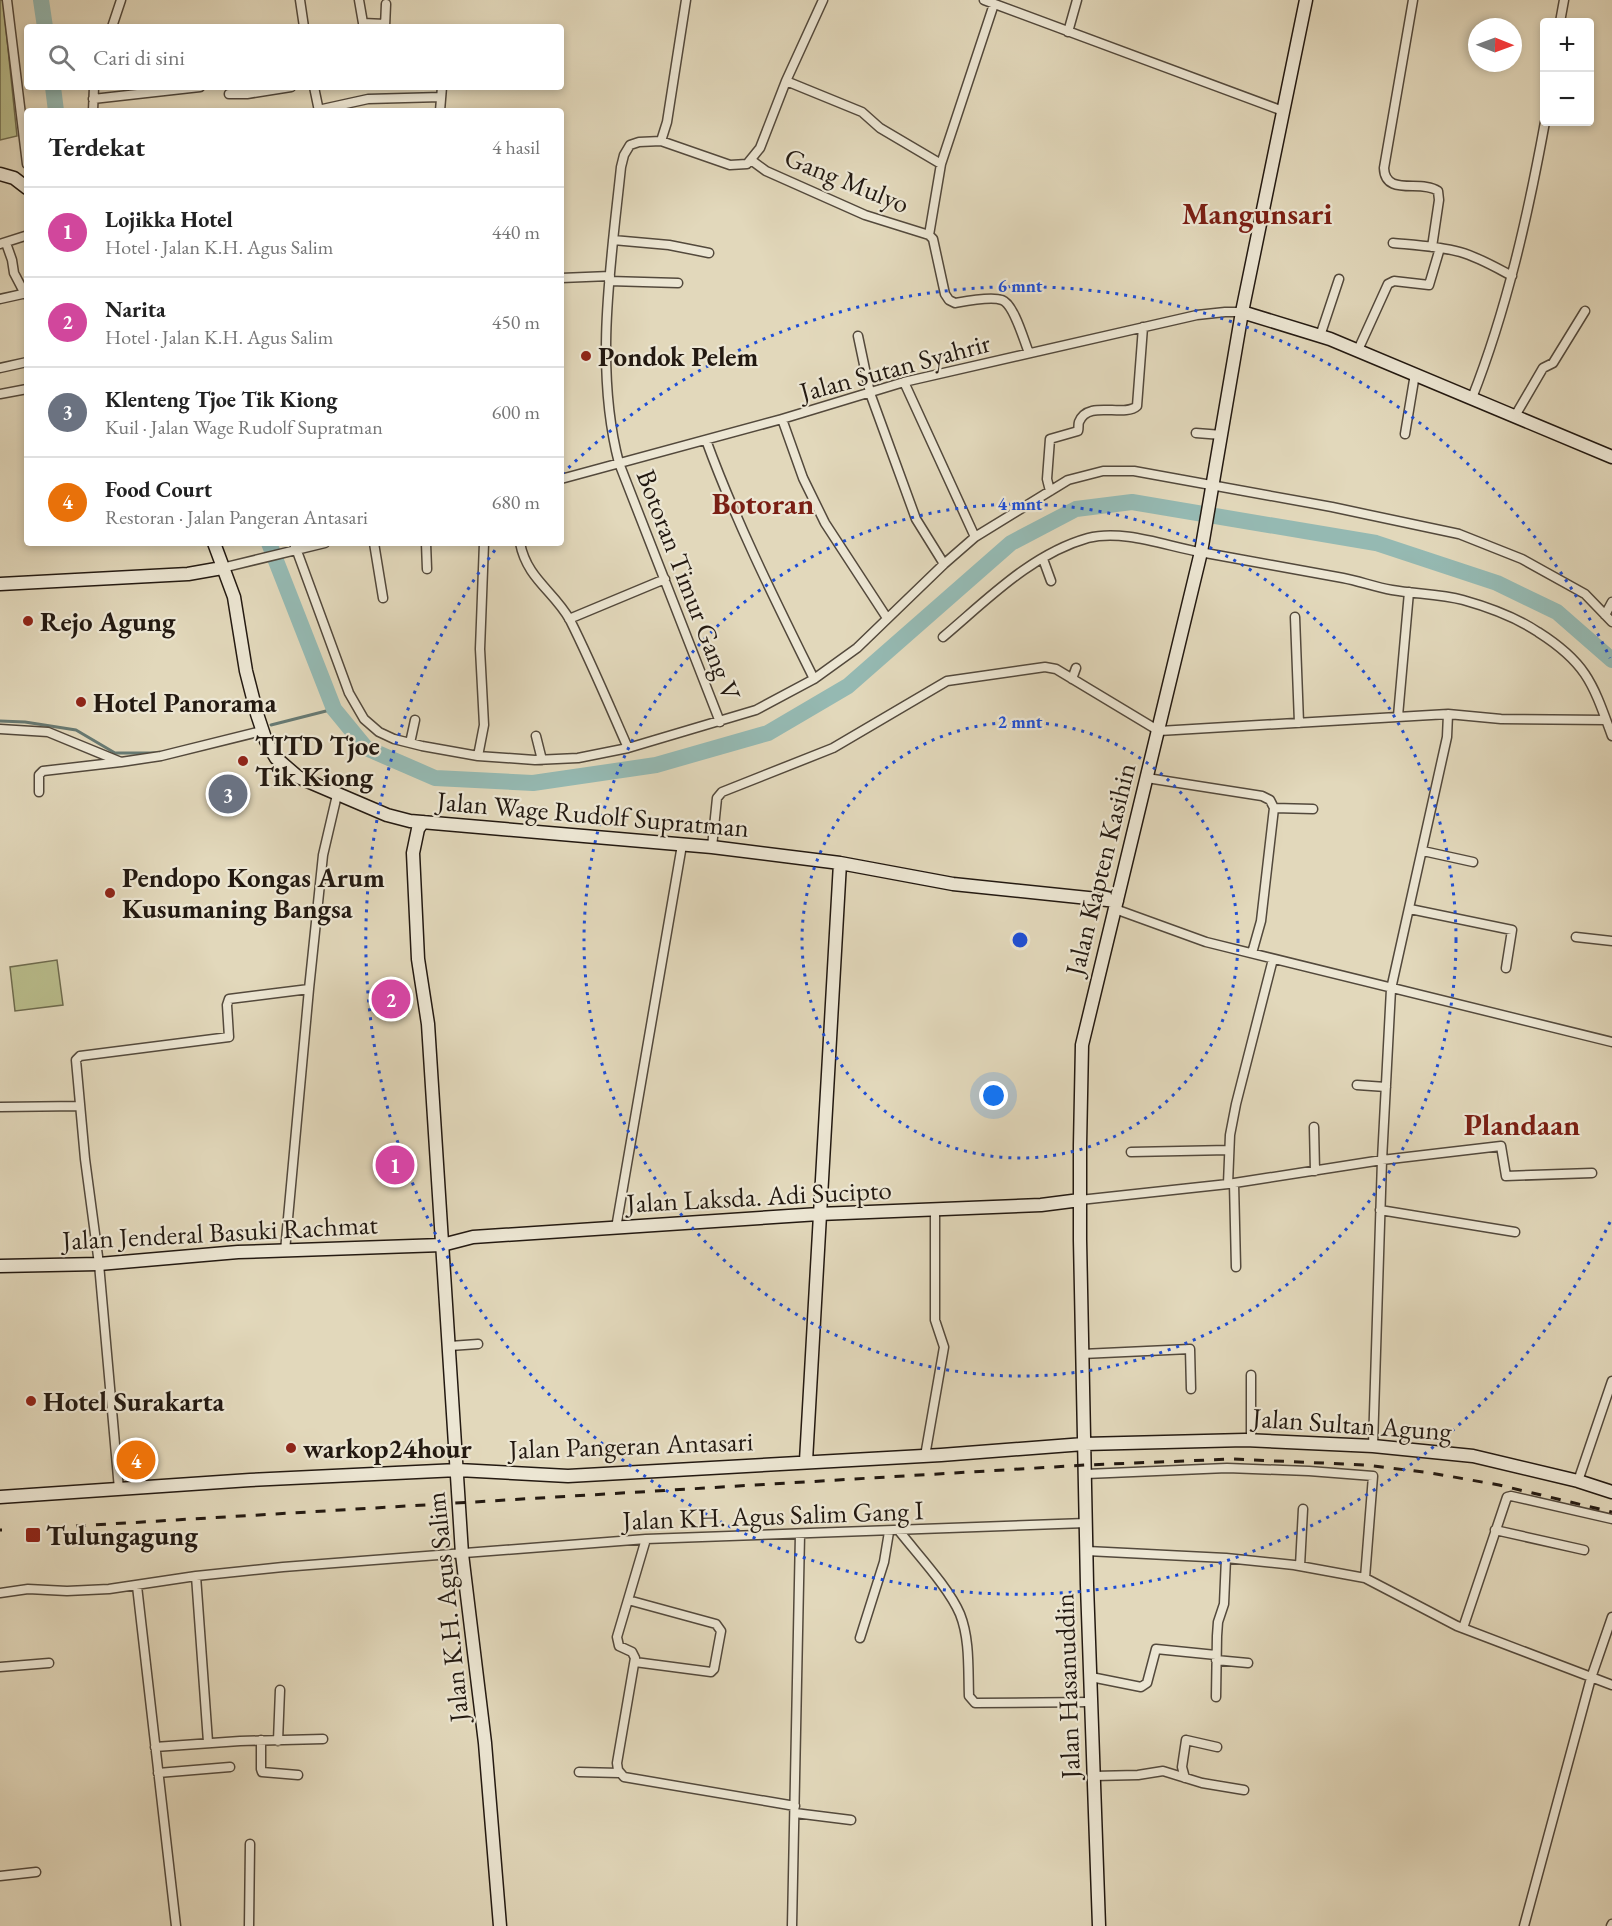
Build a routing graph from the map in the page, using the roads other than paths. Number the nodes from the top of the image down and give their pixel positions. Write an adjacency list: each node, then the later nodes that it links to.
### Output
1 (7, 0): 37 (street)
2 (120, 0): 15 (street)
3 (300, 0): 16 (street)
4 (359, 0): 17 (street)
5 (686, 0): 38 (street)
6 (823, 0): 20 (street)
7 (984, 0): 13 (street)
8 (1077, 0): 19 (street)
9 (1306, 0): 35 (main road, Jalan Kapten Kasihin)
10 (1413, 0): 48 (street)
11 (1564, 0): 14 (street)
12 (386, 4): 18 (street)
13 (994, 4): 19 (street); 40 (street)
14 (1561, 18)
15 (113, 24)
16 (304, 24)
17 (364, 24)
18 (385, 24)
19 (1068, 32): 35 (street)
20 (786, 81): 39 (street); 40 (street)
21 (94, 90): 30 (street)
22 (174, 90): 30 (street)
23 (272, 90): 27 (street)
24 (315, 90): 32 (street)
25 (382, 90): 29 (street)
26 (442, 90): 28 (street)
27 (229, 94)
28 (441, 97): 29 (street); 34 (street)
29 (382, 98): 33 (street)
30 (93, 99): 31 (street)
31 (93, 108)
32 (318, 108)
33 (331, 108)
34 (440, 108)
35 (1283, 111): 59 (main road, Jalan Kapten Kasihin)
36 (1544, 126): 50 (street)
37 (24, 139)
38 (661, 141): 39 (street); 45 (street, Botoran Timur Gang V)
39 (749, 162): 43 (street, Gang Mulyo)
40 (942, 164): 43 (street)
41 (0, 174): 42 (main road)
42 (24, 186)
43 (929, 235): 64 (street)
44 (24, 236): 47 (street)
45 (614, 240): 49 (street); 52 (street, Botoran Timur Gang V)
46 (1393, 243): 48 (street)
47 (3, 244): 55 (street)
48 (1436, 247): 50 (street); 63 (street)
49 (709, 254)
50 (1512, 276): 72 (street)
51 (564, 278): 52 (street)
52 (609, 278): 54 (street); 80 (street, Botoran Timur Gang V)
53 (1339, 279): 62 (street)
54 (678, 283)
55 (24, 290)
56 (24, 294): 57 (street)
57 (0, 299)
58 (1585, 311): 73 (street)
59 (1242, 312): 60 (street, Jalan Sutan Syahrir); 62 (main road); 77 (main road, Jalan Kapten Kasihin)
60 (1143, 327): 64 (street, Jalan Sutan Syahrir); 83 (street)
61 (858, 336): 70 (street)
62 (1320, 336): 63 (main road)
63 (1358, 350): 67 (main road)
64 (1029, 353): 68 (street, Jalan Sutan Syahrir)
65 (24, 363): 66 (street)
66 (0, 368)
67 (1415, 374): 72 (main road); 76 (street)
68 (904, 382): 70 (street, Jalan Sutan Syahrir); 84 (street)
69 (24, 390): 71 (street)
70 (870, 393): 74 (street, Jalan Sutan Syahrir); 93 (street)
71 (0, 394)
72 (1472, 398): 73 (main road)
73 (1515, 416): 79 (main road)
74 (782, 419): 78 (street, Jalan Sutan Syahrir); 103 (street)
75 (1196, 433): 77 (street)
76 (1405, 434)
77 (1222, 435): 82 (main road, Jalan Kapten Kasihin)
78 (706, 440): 80 (street, Jalan Sutan Syahrir); 108 (street)
79 (1612, 457)
80 (619, 463): 81 (street, Jalan Sutan Syahrir); 96 (street, Botoran Timur Gang V)
81 (564, 478)
82 (1213, 490): 83 (street); 91 (main road, Jalan Kapten Kasihin); 104 (street)
83 (1050, 491): 84 (street)
84 (975, 537): 93 (street)
85 (215, 546): 94 (main road, Jalan Wage Rudolf Supratman)
86 (374, 546): 100 (street)
87 (426, 546): 95 (street)
88 (484, 546): 123 (street)
89 (521, 546): 105 (street)
90 (295, 548): 94 (street); 121 (street)
91 (1201, 551): 92 (street); 99 (street); 118 (main road, Jalan Kapten Kasihin)
92 (1043, 559): 97 (street); 106 (street)
93 (944, 564): 103 (street)
94 (222, 568): 98 (main road); 117 (main road, Jalan Wage Rudolf Supratman)
95 (427, 569)
96 (664, 579): 105 (street); 114 (street, Botoran Timur Gang V)
97 (1051, 581)
98 (0, 584)
99 (1409, 592): 111 (street); 113 (street)
100 (383, 598)
101 (1612, 602): 104 (street)
102 (1295, 617): 115 (street)
103 (887, 618): 108 (street)
104 (1609, 618)
105 (569, 619): 122 (street)
106 (943, 637)
107 (1076, 668): 109 (street)
108 (814, 679): 114 (street)
109 (1072, 679): 118 (street); 133 (street)
110 (1448, 714): 111 (street); 113 (street); 134 (street)
111 (1398, 716): 115 (street)
112 (415, 720): 121 (street)
113 (1606, 720): 120 (street)
114 (720, 722): 122 (street)
115 (1299, 723): 118 (street)
116 (0, 729): 125 (street)
117 (262, 731): 125 (street); 128 (main road, Jalan Wage Rudolf Supratman)
118 (1159, 731): 126 (main road, Jalan Kapten Kasihin)
119 (536, 736): 124 (street)
120 (1612, 736)
121 (410, 743): 123 (street)
122 (628, 748): 124 (street)
123 (478, 756): 124 (street)
124 (542, 760)
125 (121, 762): 127 (street)
126 (1147, 778): 129 (street); 137 (main road, Jalan Kapten Kasihin)
127 (39, 792)
128 (337, 795): 131 (main road, Jalan Wage Rudolf Supratman); 144 (street)
129 (1274, 808): 130 (street); 141 (street)
130 (1313, 809)
131 (423, 822): 132 (main road, Jalan Wage Rudolf Supratman); 164 (main road, Jalan K.H. Agus Salim)
132 (682, 845): 133 (main road, Jalan Wage Rudolf Supratman); 162 (street)
133 (712, 847): 136 (main road, Jalan Wage Rudolf Supratman)
134 (1423, 851): 135 (street); 138 (street)
135 (1473, 862)
136 (840, 863): 137 (main road, Jalan Wage Rudolf Supratman); 161 (main road)
137 (1116, 905): 141 (street); 158 (main road, Jalan Kapten Kasihin)
138 (1410, 909): 143 (street); 145 (street)
139 (1576, 937): 140 (street)
140 (1612, 941)
141 (1252, 953): 142 (street)
142 (1273, 959): 145 (street); 152 (street)
143 (1506, 968)
144 (309, 989): 149 (street); 165 (street)
145 (1391, 989): 146 (street); 148 (street)
146 (1612, 1042)
147 (1357, 1085): 148 (street)
148 (1386, 1087): 154 (street)
149 (80, 1106): 150 (street); 166 (street)
150 (0, 1107)
151 (1314, 1127): 155 (street)
152 (1229, 1150): 153 (street); 157 (street)
153 (1131, 1152)
154 (1382, 1160): 155 (street); 156 (street); 160 (street)
155 (1315, 1171): 157 (street)
156 (1592, 1173)
157 (1231, 1183): 158 (street); 168 (street)
158 (1080, 1200): 159 (main road, Jalan Laksda. Adi Sucipto); 171 (main road, Jalan Kapten Kasihin)
159 (935, 1210): 161 (main road, Jalan Laksda. Adi Sucipto); 178 (street)
160 (1380, 1210): 163 (street); 177 (street)
161 (819, 1214): 162 (main road, Jalan Laksda. Adi Sucipto); 179 (main road)
162 (616, 1228): 164 (main road, Jalan Laksda. Adi Sucipto)
163 (1515, 1232)
164 (442, 1245): 165 (main road, Jalan Jenderal Basuki Rachmat); 170 (main road, Jalan K.H. Agus Salim)
165 (285, 1251): 166 (main road, Jalan Jenderal Basuki Rachmat)
166 (99, 1264): 167 (main road, Jalan Jenderal Basuki Rachmat); 183 (street)
167 (0, 1266)
168 (1236, 1267)
169 (478, 1344): 170 (street)
170 (450, 1346): 180 (main road, Jalan K.H. Agus Salim)
171 (1082, 1354): 174 (street); 176 (main road, Jalan Kapten Kasihin)
172 (1251, 1375): 175 (street)
173 (1612, 1381): 182 (street)
174 (1191, 1389)
175 (1251, 1441): 176 (main road, Jalan Sultan Agung); 177 (main road, Jalan Sultan Agung)
176 (1084, 1444): 178 (main road, Jalan Pangeran Antasari); 181 (main road, Jalan Hasanuddin)
177 (1373, 1446): 182 (main road, Jalan Sultan Agung)
178 (925, 1456): 179 (main road, Jalan Pangeran Antasari)
179 (806, 1461): 180 (main road, Jalan Pangeran Antasari)
180 (458, 1470): 183 (main road, Jalan Pangeran Antasari); 196 (main road, Jalan K.H. Agus Salim)
181 (1086, 1473): 188 (main road, Jalan Hasanuddin); 200 (street)
182 (1578, 1481): 184 (main road, Jalan Sultan Agung)
183 (119, 1489): 185 (main road, Jalan Pangeran Antasari)
184 (1612, 1492)
185 (0, 1497)
186 (1303, 1509): 198 (street)
187 (1612, 1519): 189 (street)
188 (1086, 1523): 191 (street, Jalan KH. Agus Salim Gang I); 195 (main road, Jalan Hasanuddin)
189 (1495, 1530): 194 (street); 205 (street)
190 (888, 1532): 191 (street, Jalan KH. Agus Salim Gang I); 192 (street, Jalan KH. Agus Salim Gang I); 206 (street)
191 (900, 1532): 217 (street)
192 (800, 1534): 193 (street, Jalan KH. Agus Salim Gang I); 232 (street)
193 (646, 1539): 196 (street, Jalan KH. Agus Salim Gang I); 203 (street)
194 (1584, 1550)
195 (1087, 1551): 197 (street); 212 (main road, Jalan Hasanuddin)
196 (462, 1554): 199 (street, Jalan KH. Agus Salim Gang I); 239 (main road, Jalan K.H. Agus Salim)
197 (1226, 1558): 198 (street); 207 (street)
198 (1300, 1566): 200 (street)
199 (196, 1576): 201 (street, Jalan KH. Agus Salim Gang I); 221 (street)
200 (1365, 1578): 205 (street)
201 (137, 1586): 202 (street, Jalan KH. Agus Salim Gang I); 222 (street)
202 (0, 1593)
203 (628, 1600): 208 (street); 208 (street)
204 (1612, 1617): 213 (street)
205 (1456, 1625): 213 (street)
206 (860, 1638)
207 (1216, 1657): 210 (street); 212 (street); 216 (street)
208 (635, 1662): 227 (street)
209 (50, 1663): 211 (street)
210 (1248, 1663)
211 (0, 1668)
212 (1091, 1677): 217 (main road, Jalan Hasanuddin)
213 (1592, 1678): 214 (street); 242 (street)
214 (1612, 1685)
215 (280, 1689): 220 (street)
216 (1216, 1697)
217 (1092, 1702): 229 (main road, Jalan Hasanuddin)
218 (323, 1739): 220 (street)
219 (261, 1740): 220 (street); 221 (street); 228 (street)
220 (278, 1741)
221 (208, 1743): 222 (street)
222 (155, 1747): 226 (street)
223 (1217, 1747): 230 (street)
224 (230, 1767): 226 (street)
225 (579, 1772): 227 (street)
226 (158, 1773): 237 (street)
227 (619, 1773): 232 (street)
228 (298, 1775)
229 (1094, 1776): 230 (street); 241 (main road, Jalan Hasanuddin)
230 (1185, 1778): 231 (street)
231 (1244, 1790)
232 (795, 1810): 233 (street); 240 (street)
233 (851, 1820)
234 (250, 1844): 238 (street)
235 (36, 1872): 236 (street)
236 (0, 1876)
237 (176, 1926)
238 (249, 1926)
239 (500, 1926)
240 (792, 1926)
241 (1099, 1926)
242 (1524, 1926)

